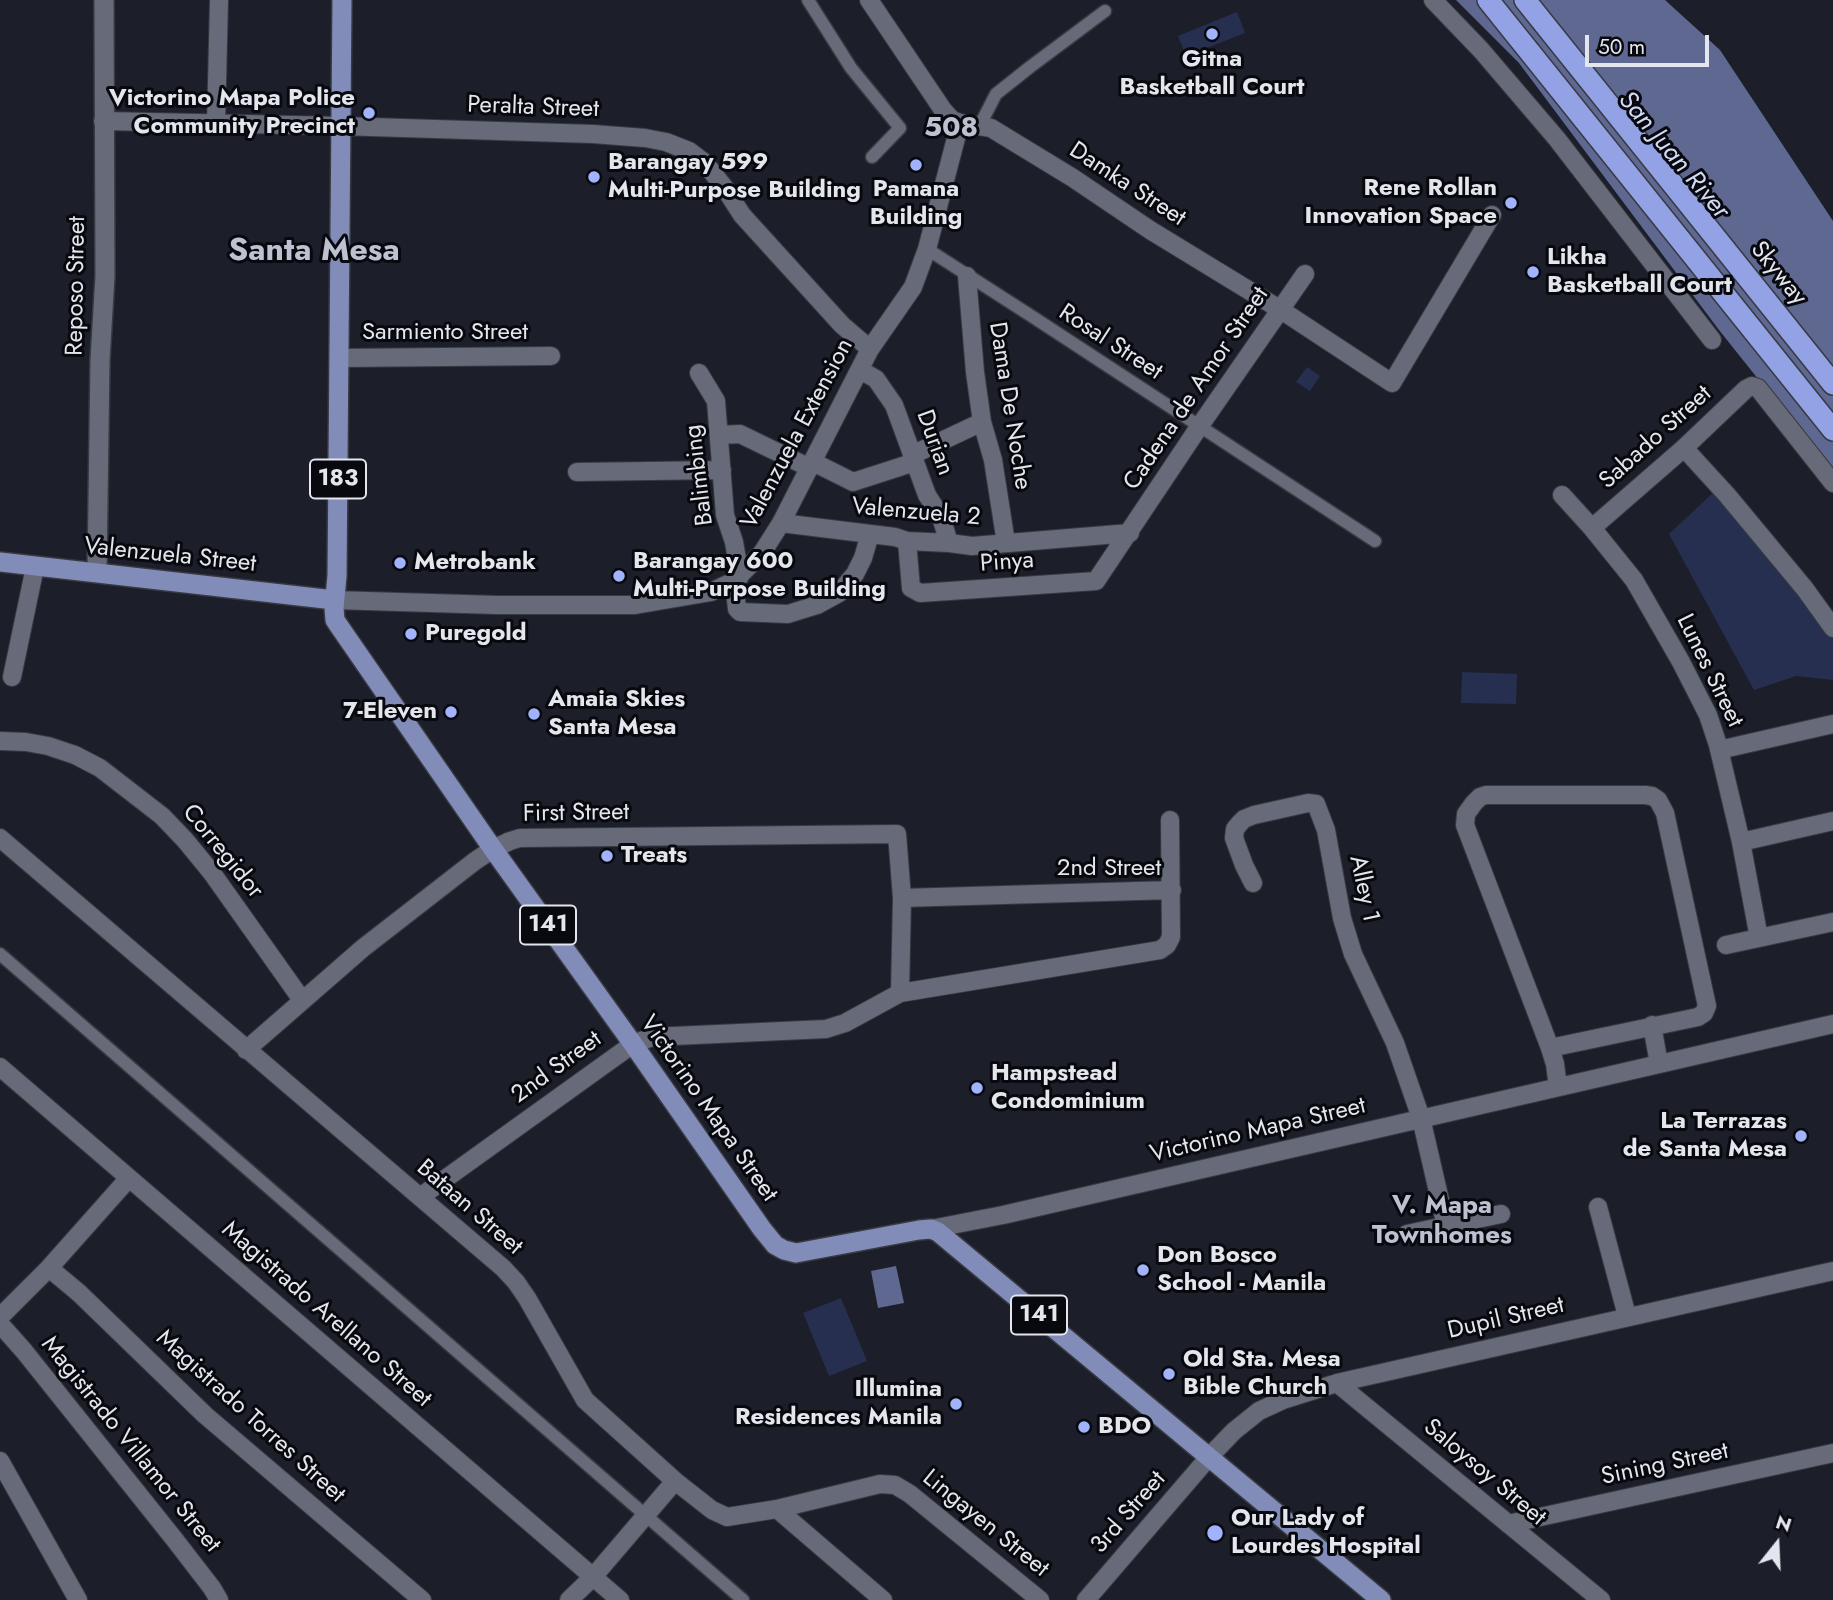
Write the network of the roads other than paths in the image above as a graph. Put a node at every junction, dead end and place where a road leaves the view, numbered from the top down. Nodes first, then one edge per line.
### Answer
1 (104, 0) edge
2 (219, 0) edge
3 (342, 0) edge
4 (808, 0) edge
5 (869, 0) edge
6 (1433, 0) edge
7 (1488, 0) edge
8 (1525, 0) edge
9 (1105, 11) dead end
10 (103, 121) junction
11 (960, 123) junction
12 (216, 124) junction
13 (980, 125) junction
14 (340, 126) junction
15 (872, 157) dead end
16 (1492, 215) dead end
17 (927, 249) junction
18 (1305, 274) dead end
19 (967, 276) junction
20 (1281, 310) junction
21 (1712, 340) dead end
22 (870, 349) junction
23 (551, 356) dead end
24 (339, 358) junction
25 (860, 370) junction
26 (699, 373) dead end
27 (1833, 384) edge
28 (982, 422) junction
29 (1199, 427) junction
30 (1833, 430) edge
31 (719, 435) junction
32 (1684, 448) junction
33 (914, 459) junction
34 (811, 465) junction
35 (722, 470) junction
36 (577, 472) dead end
37 (1833, 483) edge
38 (1563, 495) dead end
39 (781, 523) junction
40 (1592, 528) junction
41 (1130, 533) junction
42 (870, 534) junction
43 (907, 541) junction
44 (1375, 541) dead end
45 (1006, 542) junction
46 (949, 543) junction
47 (0, 562) edge
48 (35, 567) junction
49 (97, 572) junction
50 (737, 578) junction
51 (334, 600) junction
52 (1833, 628) edge
53 (12, 677) dead end
54 (1833, 724) edge
55 (0, 741) edge
56 (1719, 750) junction
57 (1170, 820) dead end
58 (1833, 821) edge
59 (0, 838) edge
60 (1741, 842) junction
61 (493, 849) junction
62 (1253, 883) dead end
63 (1172, 890) junction
64 (902, 898) junction
65 (1833, 922) edge
66 (1759, 938) junction
67 (1726, 945) dead end
68 (0, 954) edge
69 (900, 993) junction
70 (302, 1000) junction
71 (1833, 1024) edge
72 (1651, 1025) junction
73 (633, 1044) junction
74 (1550, 1048) junction
75 (246, 1050) junction
76 (1660, 1064) junction
77 (0, 1067) edge
78 (1558, 1087) junction
79 (1421, 1118) junction
80 (129, 1178) junction
81 (420, 1197) junction
82 (1598, 1207) dead end
83 (1501, 1214) dead end
84 (1446, 1226) junction
85 (931, 1229) junction
86 (1407, 1234) dead end
87 (49, 1268) junction
88 (1833, 1271) edge
89 (1626, 1316) junction
90 (0, 1317) edge
91 (0, 1324) edge
92 (1337, 1382) junction
93 (1833, 1453) edge
94 (1209, 1457) junction
95 (0, 1461) edge
96 (675, 1481) junction
97 (777, 1509) junction
98 (646, 1516) junction
99 (1508, 1524) junction
100 (593, 1577) junction
101 (78, 1600) edge
102 (219, 1600) edge
103 (422, 1600) edge
104 (569, 1600) edge
105 (620, 1600) edge
106 (743, 1600) edge
107 (883, 1600) edge
108 (1040, 1600) edge
109 (1086, 1600) edge
110 (1381, 1600) edge
111 (1601, 1600) edge

1 - 10 street, Reposo Street
2 - 12 street
3 - 14 main road, Victorino Mapa Street / 183
4 - 15 street
5 - 11 street
6 - 21 street
7 - 30 highway
8 - 27 highway, Skyway
9 - 13 street
10 - 12 street, Peralta Street
10 - 49 street, Reposo Street
11 - 13 street, Damka Street
11 - 17 street, Valenzuela Extension
12 - 14 street, Peralta Street
13 - 20 street, Damka Street
14 - 22 street, Peralta Street
14 - 24 main road, Victorino Mapa Street / 183
16 - 20 street, Damka Street
17 - 19 street, Rosal Street
17 - 22 street, Valenzuela Extension
18 - 20 street, Cadena de Amor Street
19 - 28 street, Dama De Noche
19 - 29 street, Rosal Street
20 - 29 street, Cadena de Amor Street
22 - 25 street, Valenzuela Extension
23 - 24 street, Sarmiento Street
24 - 51 main road, Victorino Mapa Street / 183
25 - 33 street, Durian
25 - 34 street, Valenzuela Extension
26 - 31 street, Balimbing
28 - 33 street
28 - 45 street, Dama De Noche
29 - 41 street, Cadena de Amor Street
29 - 44 street, Rosal Street
31 - 34 street
31 - 35 street, Balimbing
32 - 37 street, Sabado Street
32 - 40 street, Sabado Street
32 - 52 street
33 - 34 street
33 - 46 street, Durian
34 - 39 street, Valenzuela Extension
35 - 36 street
35 - 50 street, Balimbing
38 - 40 street, Lunes Street
39 - 42 street, Valenzuela 2
39 - 50 street, Valenzuela Extension
40 - 56 street, Lunes Street
41 - 43 street, Pinya
41 - 45 street, Valenzuela 2
42 - 43 street, Valenzuela 2
42 - 50 street, Balimbing
43 - 46 street, Valenzuela 2
45 - 46 street, Valenzuela 2
47 - 48 main road, Valenzuela Street
48 - 49 main road, Valenzuela Street
48 - 53 street
49 - 51 main road, Valenzuela Street
50 - 51 street, Valenzuela Extension
51 - 61 main road, Victorino Mapa Street / 141
54 - 56 street
55 - 70 street, Corregidor
56 - 60 street, Lunes Street
57 - 63 street
58 - 60 street
59 - 75 street, Bataan Street
60 - 66 street, Lunes Street
61 - 64 street, First Street
61 - 70 street, First Street
61 - 73 main road, Victorino Mapa Street / 141
62 - 79 street, Alley 1
63 - 64 street, 2nd Street
63 - 69 street, 2nd Street
64 - 69 street
65 - 66 street
66 - 67 street
68 - 98 street
69 - 73 street, 2nd Street
70 - 75 street, First Street
71 - 76 street, Victorino Mapa Street
72 - 74 street
72 - 74 street
72 - 76 street
73 - 81 street, 2nd Street
73 - 85 main road, Victorino Mapa Street / 141
74 - 78 street
75 - 81 street, Bataan Street
76 - 78 street, Victorino Mapa Street
77 - 80 street, Magistrado Arellano Street
78 - 79 street, Victorino Mapa Street
79 - 84 street
79 - 85 street, Victorino Mapa Street
80 - 87 street
80 - 100 street, Magistrado Arellano Street
81 - 96 street, Bataan Street
82 - 89 street
83 - 84 street
84 - 86 street
85 - 94 main road, 141
87 - 90 street
87 - 103 street, Magistrado Torres Street
88 - 89 street, Dupil Street
89 - 92 street, Dupil Street
91 - 102 street, Magistrado Villamor Street
92 - 94 street, Dupil Street
92 - 99 street, Saloysoy Street
93 - 99 street, Sining Street
94 - 109 street, 3rd Street
94 - 110 main road, 141
95 - 101 street
96 - 97 street, Bataan Street
96 - 98 street
97 - 107 street
97 - 108 street, Lingayen Street
98 - 100 street
98 - 106 street
99 - 111 street, Saloysoy Street
100 - 104 street
100 - 105 street, Magistrado Arellano Street

